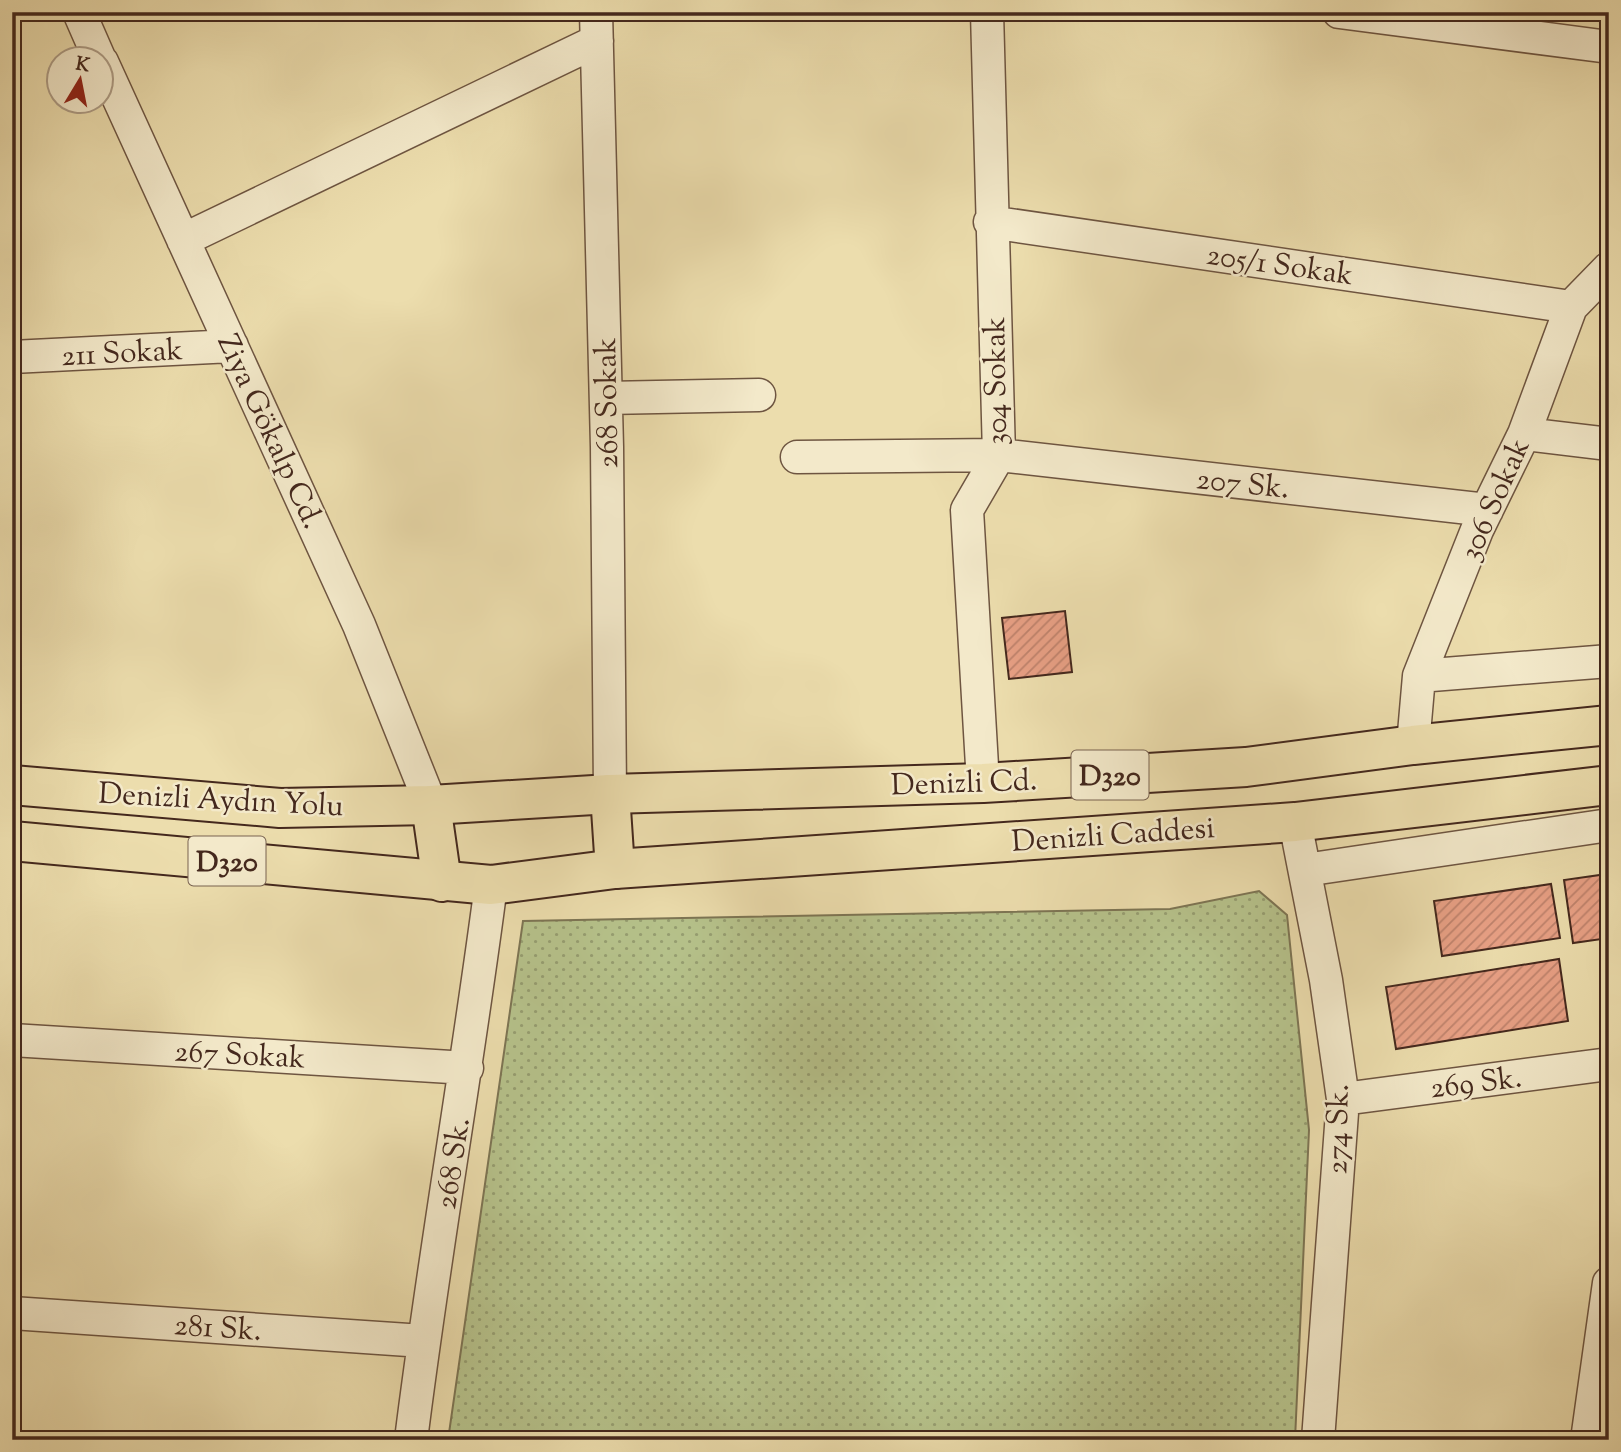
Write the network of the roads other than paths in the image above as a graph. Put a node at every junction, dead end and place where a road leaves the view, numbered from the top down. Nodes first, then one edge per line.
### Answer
1 (79, 12) edge
2 (986, 12) edge
3 (1357, 13) edge
4 (597, 27) edge
5 (94, 46) edge
6 (1609, 47) edge
7 (116, 94) edge
8 (990, 222) junction
9 (183, 240) junction
10 (1609, 268) edge
11 (1571, 307) junction
12 (232, 346) junction
13 (12, 357) edge
14 (759, 396) dead end
15 (606, 398) junction
16 (1524, 434) junction
17 (1609, 444) edge
18 (999, 456) junction
19 (797, 457) dead end
20 (1487, 510) junction
21 (1609, 661) edge
22 (1419, 676) junction
23 (1609, 725) edge
24 (1413, 745) junction
25 (983, 782) junction
26 (1609, 785) edge
27 (12, 786) edge
28 (610, 794) junction
29 (431, 805) junction
30 (1295, 821) junction
31 (1609, 825) edge
32 (12, 841) edge
33 (615, 869) junction
34 (1304, 870) junction
35 (442, 882) junction
36 (491, 886) junction
37 (12, 1040) edge
38 (1609, 1064) edge
39 (467, 1068) junction
40 (1343, 1099) junction
41 (1609, 1283) edge
42 (12, 1313) edge
43 (1606, 1317) edge
44 (423, 1341) junction
45 (411, 1440) edge
46 (1318, 1440) edge
47 (1587, 1440) edge

1 - 5 street, Ziya Gökalp Cd.
2 - 8 street, 304 Sokak
3 - 6 street
4 - 9 street
4 - 15 street, 268 Sokak
7 - 9 street, Ziya Gökalp Cd.
8 - 11 street, 205/1 Sokak
8 - 18 street, 304 Sokak
9 - 12 street, Ziya Gökalp Cd.
10 - 11 street, 306 Sokak
11 - 16 street, 306 Sokak
12 - 13 street, 211 Sokak
12 - 29 street, Ziya Gökalp Cd.
14 - 15 street
15 - 28 street, 268 Sokak
16 - 17 street
16 - 20 street, 306 Sokak
18 - 19 street, 207 Sk.
18 - 20 street, 207 Sk.
18 - 25 street, 304 Sokak
20 - 22 street, 306 Sokak
21 - 22 street
22 - 24 street, 306 Sokak
23 - 24 main road, Denizli Cd. / D320
24 - 25 main road, Denizli Cd. / D320
25 - 28 main road, Denizli Cd. / D320
26 - 30 main road, Denizli Caddesi / D320
27 - 29 main road, Denizli Aydın Yolu / D320
28 - 29 main road, Denizli Cd.
28 - 33 main road
29 - 35 main road
30 - 33 main road, Denizli Caddesi / D320
30 - 34 street, 274 Sk.
31 - 34 street
32 - 35 main road, Denizli Aydın Yolu / D320
33 - 36 main road, Denizli Caddesi
34 - 40 street, 274 Sk.
35 - 36 main road, Denizli Aydın Yolu
36 - 39 street, 268 Sk.
37 - 39 street, 267 Sokak
38 - 40 street, 269 Sk.
39 - 44 street, 268 Sk.
40 - 46 street, 274 Sk.
41 - 43 street
42 - 44 street, 281 Sk.
43 - 47 street
44 - 45 street, 268 Sk.

